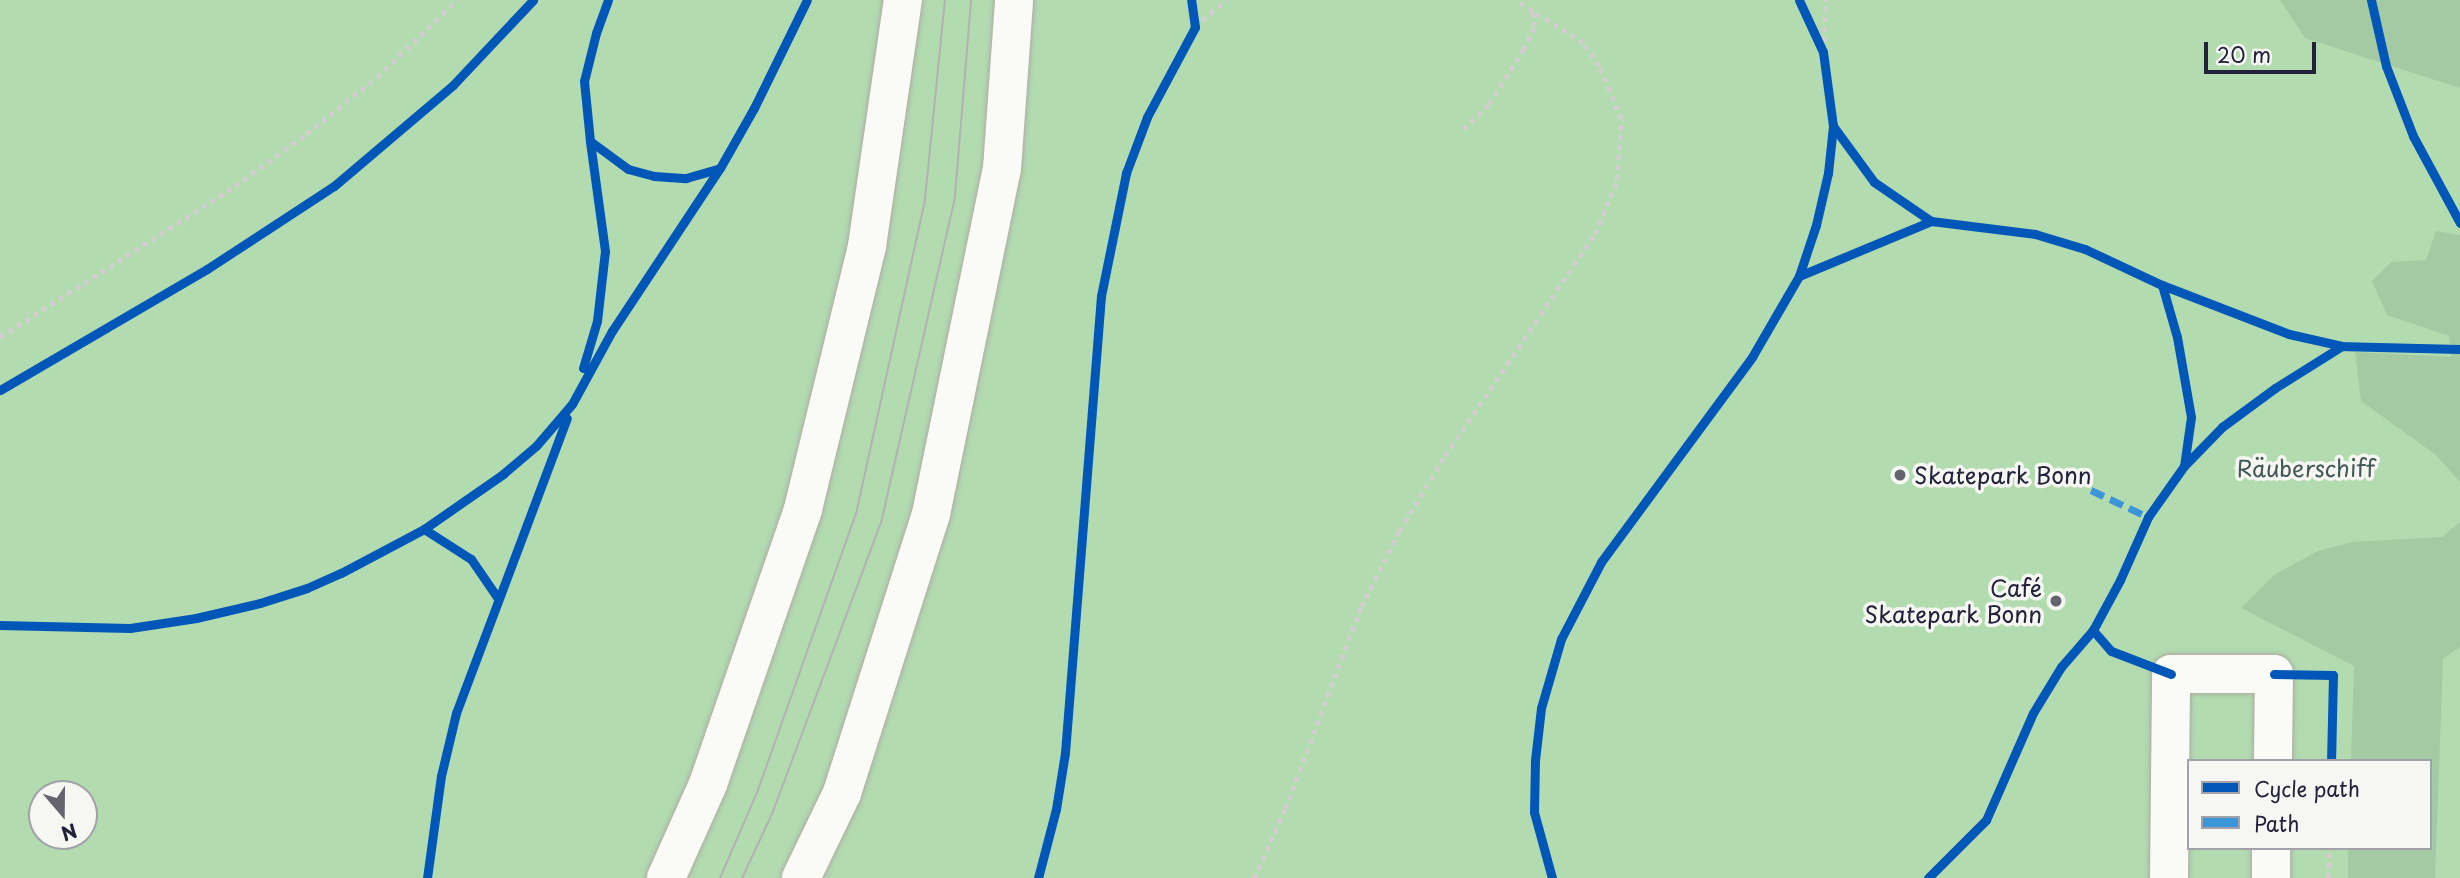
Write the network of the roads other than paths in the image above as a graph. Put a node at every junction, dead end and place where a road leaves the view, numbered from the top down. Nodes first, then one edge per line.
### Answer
1 (903, 0) edge
2 (1014, 0) edge
3 (2273, 759) edge
4 (2272, 850) edge
5 (666, 878) edge
6 (801, 878) edge
7 (2169, 878) edge
8 (2271, 878) edge

1 - 5 main road
2 - 6 main road
3 - 7 main road
4 - 8 main road

